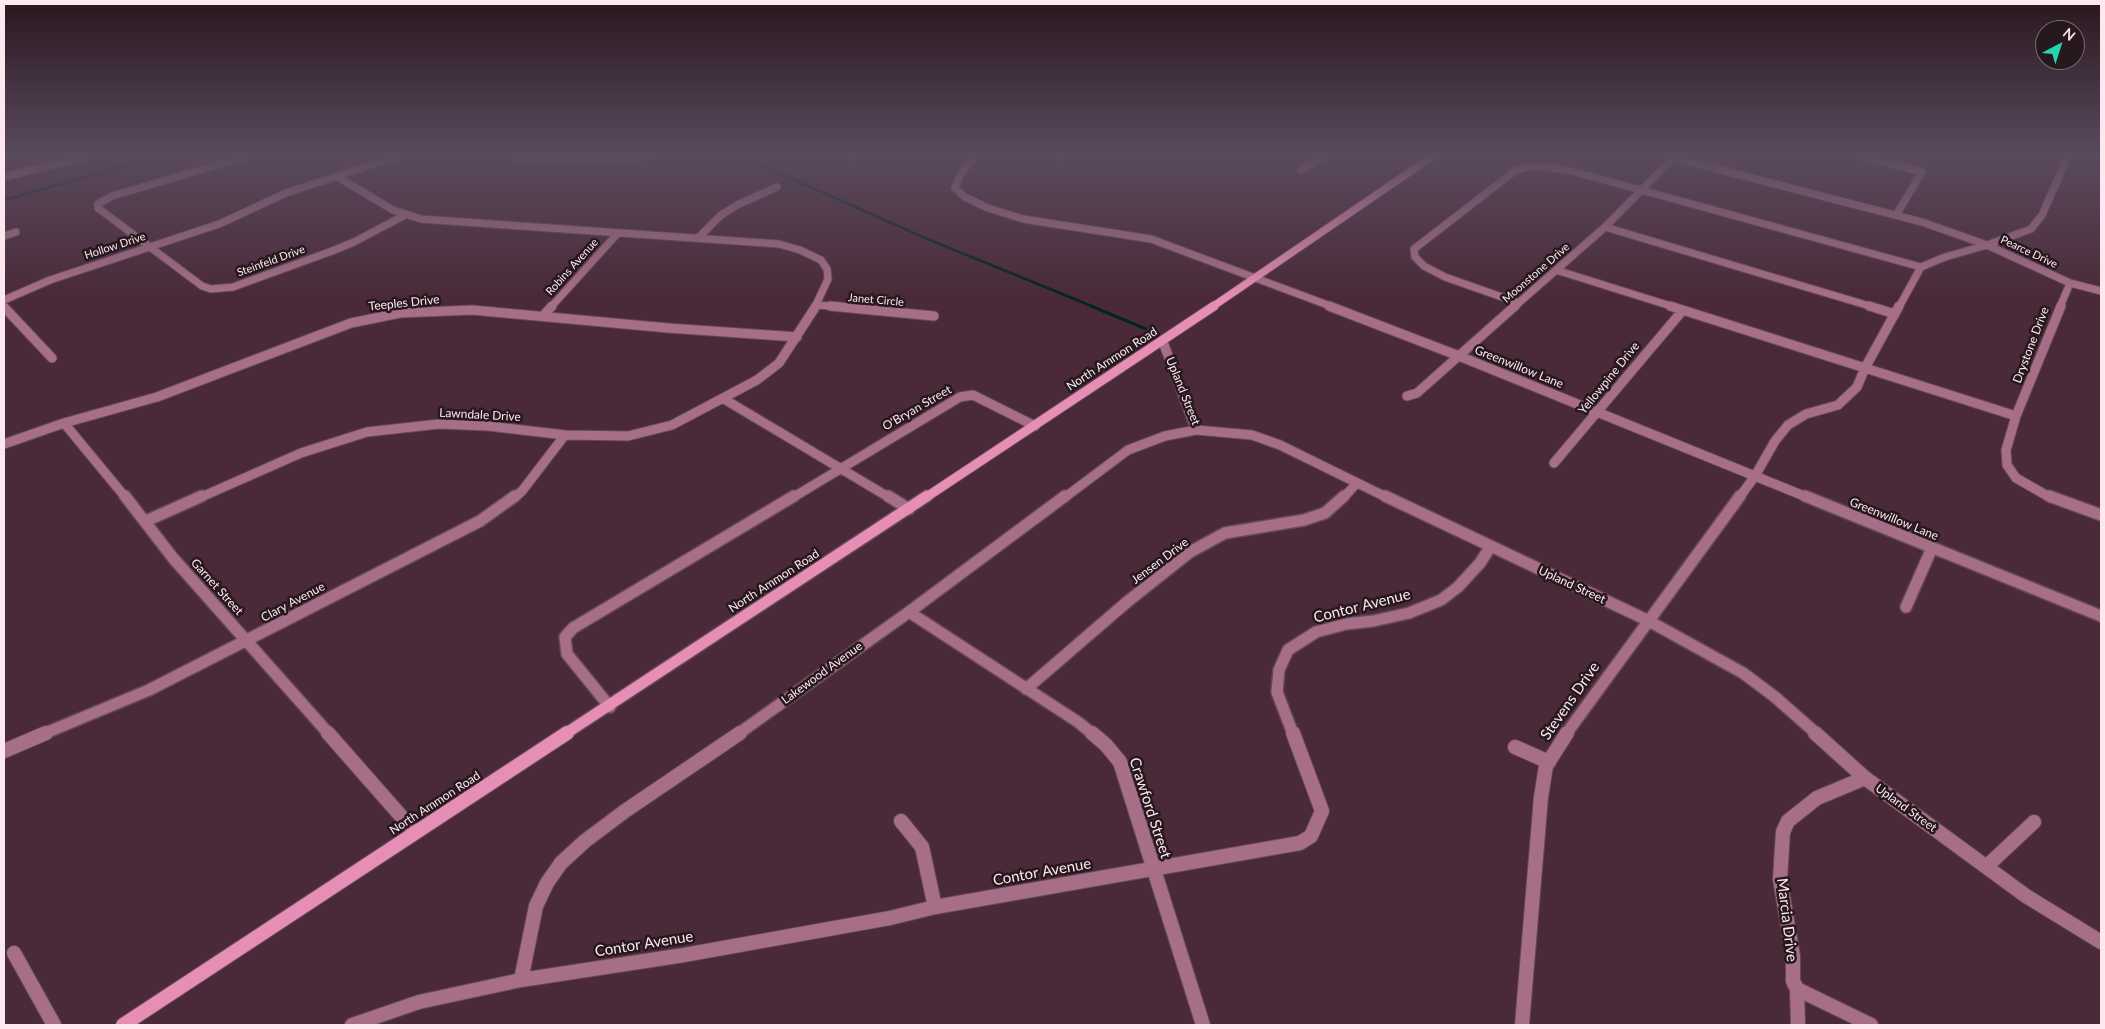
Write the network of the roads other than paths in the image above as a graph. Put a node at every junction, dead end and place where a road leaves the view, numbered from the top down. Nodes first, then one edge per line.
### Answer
1 (101, 202) edge
2 (267, 202) edge
3 (382, 202) edge
4 (743, 202) edge
5 (976, 202) edge
6 (1367, 202) edge
7 (1475, 202) edge
8 (1630, 202) edge
9 (1686, 202) edge
10 (1845, 202) edge
11 (1904, 202) edge
12 (2048, 202) edge
13 (405, 215) junction
14 (1896, 215) junction
15 (1605, 227) junction
16 (16, 232) dead end
17 (618, 233) junction
18 (4, 236) edge
19 (698, 238) junction
20 (1987, 245) junction
21 (151, 246) junction
22 (1921, 267) junction
23 (1556, 270) junction
24 (1258, 277) junction
25 (2070, 283) junction
26 (2101, 291) edge
27 (4, 300) edge
28 (1519, 303) junction
29 (817, 305) junction
30 (4, 307) edge
31 (1683, 310) junction
32 (1896, 314) junction
33 (543, 316) junction
34 (934, 316) dead end
35 (797, 337) junction
36 (1163, 342) junction
37 (1459, 356) junction
38 (52, 358) dead end
39 (1865, 368) junction
40 (1407, 396) dead end
41 (724, 399) junction
42 (1597, 412) junction
43 (2016, 416) junction
44 (64, 423) junction
45 (1035, 426) junction
46 (1196, 430) junction
47 (565, 435) junction
48 (4, 444) edge
49 (1554, 463) dead end
50 (841, 467) junction
51 (1756, 476) junction
52 (1357, 483) junction
53 (909, 509) junction
54 (2101, 515) edge
55 (146, 522) junction
56 (1491, 546) junction
57 (1932, 548) junction
58 (1906, 607) dead end
59 (909, 612) junction
60 (2101, 616) edge
61 (1647, 620) junction
62 (248, 641) junction
63 (1026, 688) junction
64 (610, 707) junction
65 (1515, 747) dead end
66 (4, 751) edge
67 (1549, 762) junction
68 (1865, 778) junction
69 (901, 821) dead end
70 (2034, 822) dead end
71 (415, 832) junction
72 (1986, 867) junction
73 (1153, 870) junction
74 (935, 907) junction
75 (2101, 942) edge
76 (14, 953) dead end
77 (521, 980) junction
78 (1796, 989) junction
79 (54, 1025) edge
80 (123, 1025) edge
81 (352, 1025) edge
82 (1203, 1025) edge
83 (1522, 1025) edge
84 (1798, 1025) edge
85 (1871, 1025) edge

1 - 21 street, Steinfeld Drive
2 - 21 street, Hollow Drive
3 - 13 street, Lawndale Drive
4 - 19 street
5 - 24 street, Greenwillow Lane
6 - 24 main road, North Ammon Road
7 - 28 street
8 - 15 street, Moonstone Drive
9 - 22 street
10 - 14 street, Pearce Drive
11 - 14 street
12 - 20 street
13 - 17 street, Lawndale Drive
13 - 21 street, Steinfeld Drive
14 - 20 street, Pearce Drive
15 - 23 street, Moonstone Drive
15 - 32 street
16 - 18 street
17 - 19 street, Lawndale Drive
17 - 33 street, Robins Avenue
19 - 29 street, Lawndale Drive
20 - 22 street
20 - 25 street, Pearce Drive
21 - 27 street, Hollow Drive
22 - 32 street, Stevens Drive
23 - 28 street, Moonstone Drive
23 - 31 street
24 - 36 main road, North Ammon Road
24 - 37 street, Greenwillow Lane
25 - 26 street, Pearce Drive
25 - 43 street, Drystone Drive
28 - 37 street, Moonstone Drive
29 - 34 street, Janet Circle
29 - 35 street, Lawndale Drive
30 - 38 street
31 - 39 street
31 - 42 street, Yellowpine Drive
32 - 39 street, Stevens Drive
33 - 35 street, Teeples Drive
33 - 44 street, Teeples Drive
35 - 41 street, Lawndale Drive
36 - 45 main road, North Ammon Road
36 - 46 street, Upland Street
37 - 40 street, Moonstone Drive
37 - 42 street, Greenwillow Lane
39 - 43 street
39 - 51 street, Stevens Drive
41 - 47 street, Lawndale Drive
41 - 50 street
42 - 49 street, Yellowpine Drive
42 - 51 street, Greenwillow Lane
43 - 54 street, Drystone Drive
44 - 48 street, Teeples Drive
44 - 55 street, Garnet Street
45 - 50 street, O'Bryan Street
45 - 53 main road, North Ammon Road
46 - 52 street, Upland Street
46 - 59 street, Lakewood Avenue
47 - 55 street, Lawndale Drive
47 - 62 street, Clary Avenue
50 - 53 street
50 - 64 street, O'Bryan Street
51 - 57 street, Greenwillow Lane
51 - 61 street, Stevens Drive
52 - 56 street, Upland Street
52 - 63 street, Jensen Drive
53 - 64 main road, North Ammon Road
55 - 62 street, Garnet Street
56 - 61 street, Upland Street
56 - 73 street, Contor Avenue
57 - 58 street
57 - 60 street, Greenwillow Lane
59 - 63 street, Crawford Street
59 - 77 street, Lakewood Avenue
61 - 67 street, Stevens Drive
61 - 68 street, Upland Street
62 - 66 street, Clary Avenue
62 - 71 street, Garnet Street
63 - 73 street, Crawford Street
64 - 71 main road, North Ammon Road
65 - 67 street
67 - 83 street, Stevens Drive
68 - 72 street, Upland Street
68 - 78 street, Marcia Drive
69 - 74 street
70 - 72 street
71 - 80 main road, North Ammon Road
72 - 75 street, Upland Street
73 - 74 street, Contor Avenue
73 - 82 street, Crawford Street
74 - 77 street, Contor Avenue
76 - 79 street
77 - 81 street, Contor Avenue
78 - 84 street, Marcia Drive
78 - 85 street

